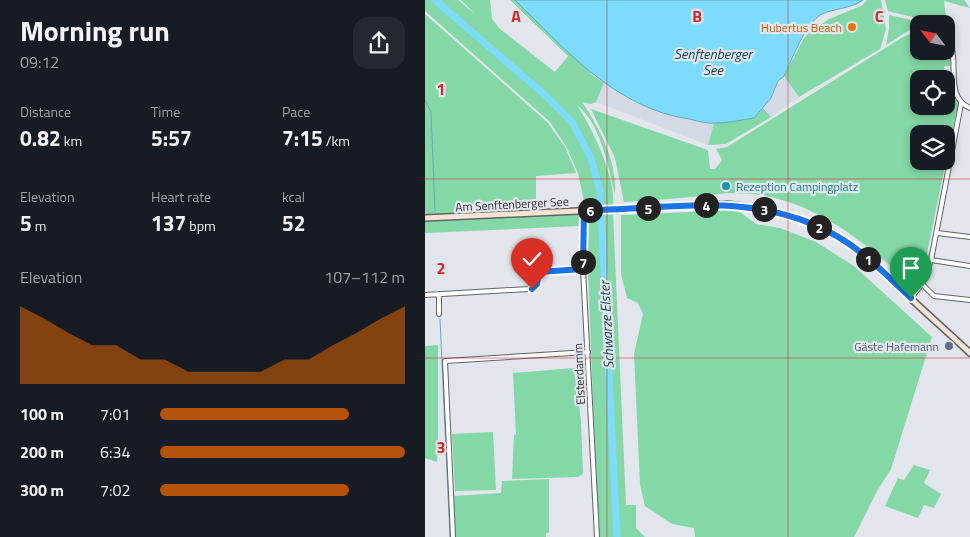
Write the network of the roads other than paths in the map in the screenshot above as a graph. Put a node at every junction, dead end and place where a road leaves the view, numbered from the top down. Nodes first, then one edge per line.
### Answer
1 (953, 60) edge
2 (961, 104) junction
3 (970, 108) edge
4 (587, 210) junction
5 (425, 218) edge
6 (937, 234) junction
7 (970, 237) edge
8 (931, 260) junction
9 (970, 266) edge
10 (583, 269) junction
11 (922, 284) junction
12 (439, 294) junction
13 (425, 295) edge
14 (911, 298) junction
15 (970, 300) edge
16 (439, 314) dead end
17 (588, 352) junction
18 (970, 353) edge
19 (453, 537) edge
20 (597, 537) edge

1 - 2 street
2 - 3 street
2 - 6 street
4 - 5 street, Am Senftenberger See
4 - 10 street, Elsterdamm
4 - 14 street, Am Senftenberger See
6 - 7 street
6 - 8 street
8 - 9 street
8 - 11 street
10 - 12 street
10 - 17 street, Elsterdamm
11 - 14 street
11 - 15 street
12 - 13 street
12 - 16 street
14 - 18 street, Am Senftenberger See
17 - 19 street
17 - 20 street, Elsterdamm

